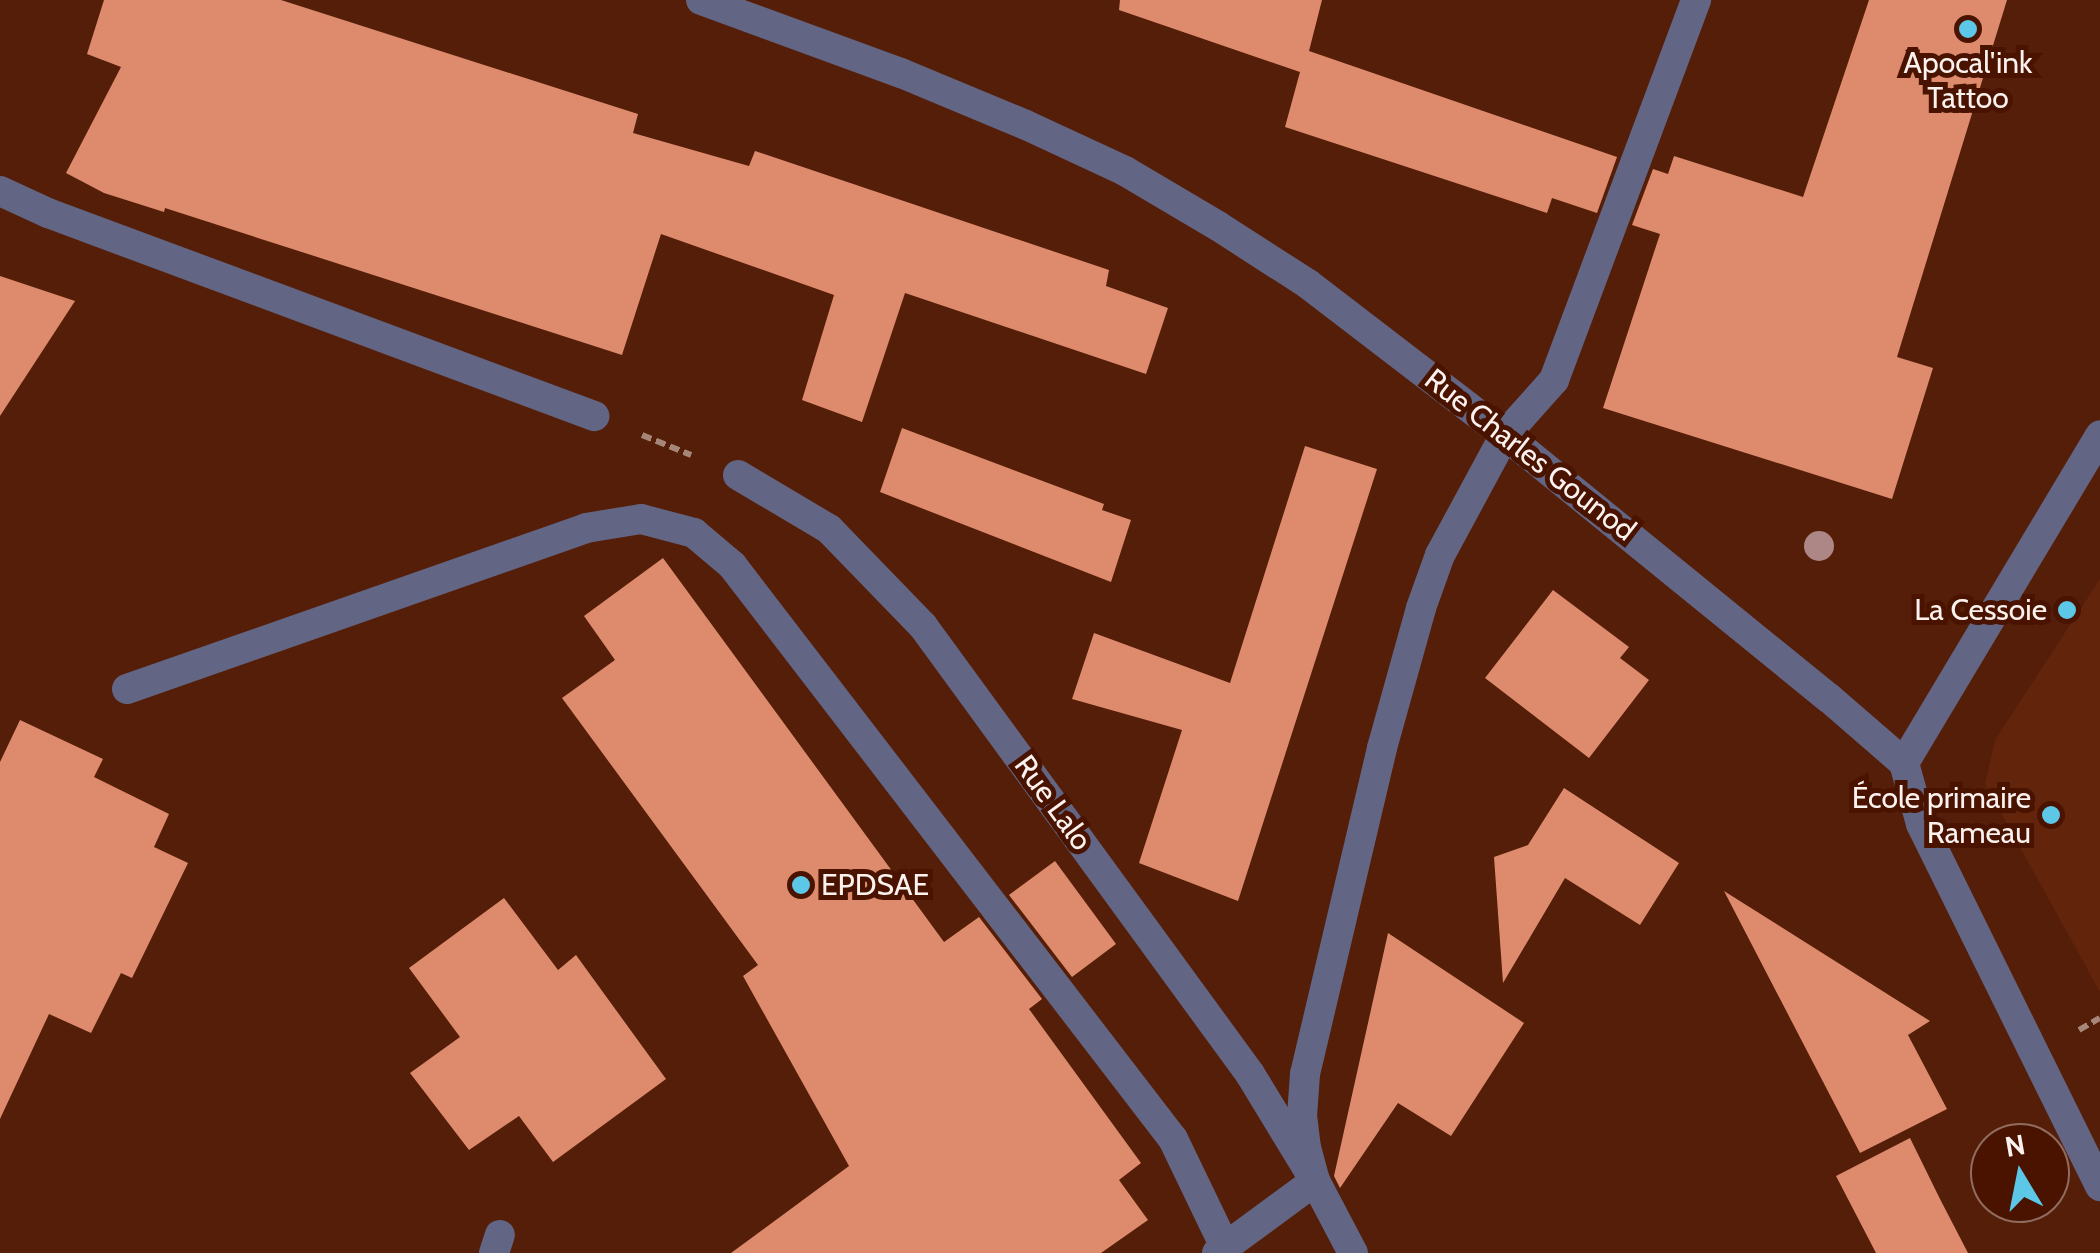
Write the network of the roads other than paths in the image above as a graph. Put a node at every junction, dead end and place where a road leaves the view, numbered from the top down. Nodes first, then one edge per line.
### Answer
1 (701, 0) edge
2 (1696, 0) edge
3 (0, 191) edge
4 (594, 416) road end
5 (1505, 434) junction
6 (2100, 435) edge
7 (738, 475) road end
8 (127, 689) dead end
9 (1904, 764) junction
10 (1315, 1182) junction
11 (2100, 1186) edge
12 (1221, 1250) edge
13 (1353, 1253) edge

1 - 5 street, Rue Charles Gounod
2 - 5 street, Rue Lalo
3 - 4 street
5 - 9 street, Rue Charles Gounod
5 - 10 street, Rue Lalo
6 - 9 street
7 - 10 street, Rue Lalo
8 - 12 street
9 - 11 street
10 - 12 street
10 - 13 street, Rue Lalo

